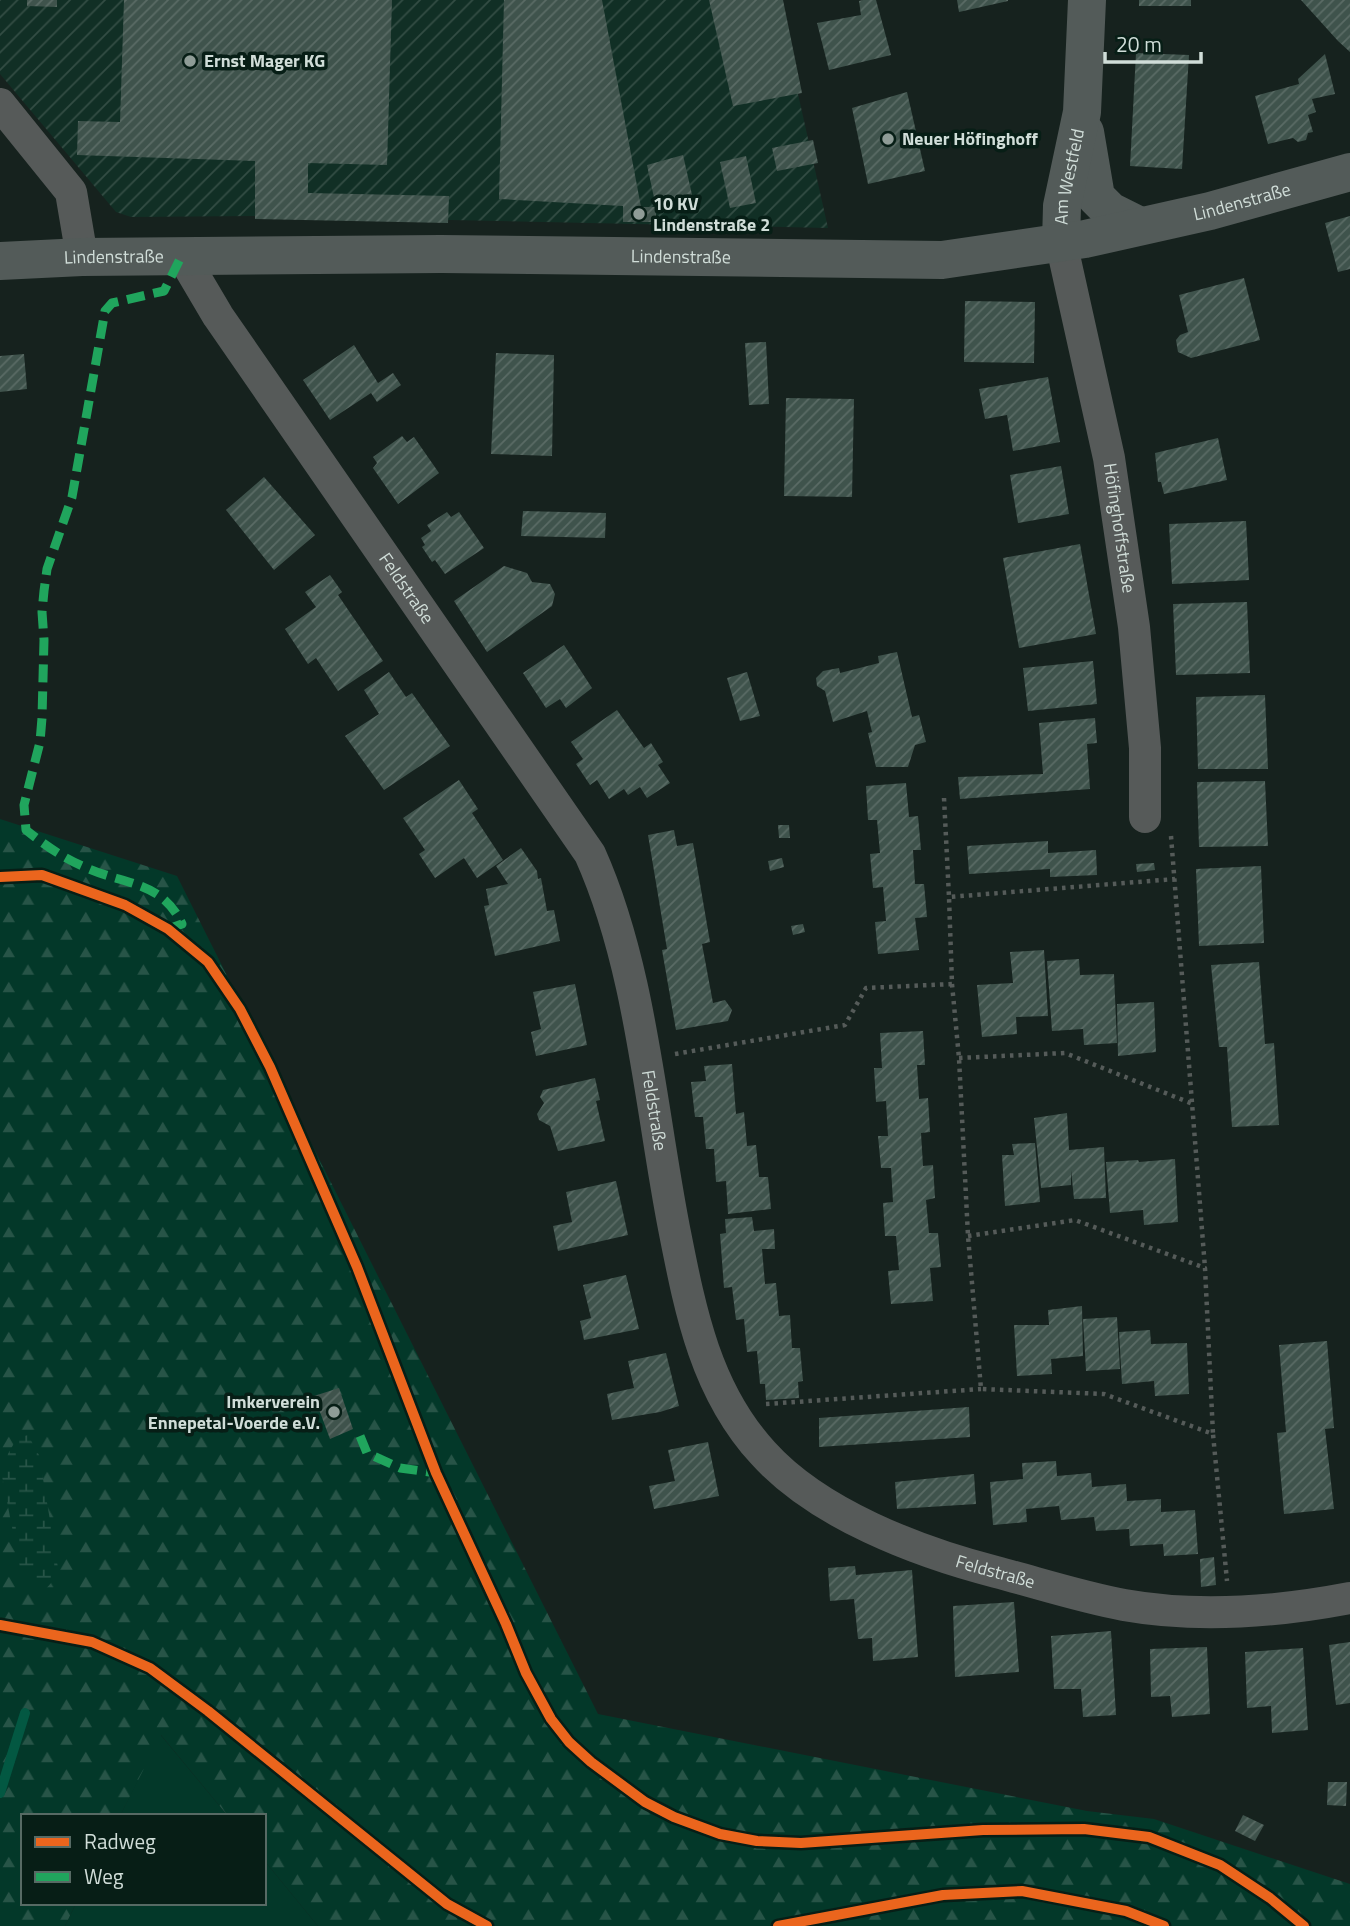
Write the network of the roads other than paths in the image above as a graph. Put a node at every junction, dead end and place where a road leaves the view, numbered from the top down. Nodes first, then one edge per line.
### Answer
1 (1087, 0) edge
2 (0, 104) edge
3 (1082, 112) junction
4 (1350, 172) edge
5 (1138, 225) junction
6 (1061, 242) junction
7 (182, 255) junction
8 (82, 257) junction
9 (0, 261) edge
10 (1145, 817) road end
11 (1350, 1598) edge

1 - 3 main road, Am Westfeld
2 - 8 street
3 - 5 main road, Am Westfeld
3 - 6 main road, Am Westfeld
4 - 5 main road, Lindenstraße
5 - 6 main road, Lindenstraße
6 - 7 main road, Lindenstraße
6 - 10 street, Höfinghoffstraße
7 - 8 main road, Lindenstraße
7 - 11 street, Feldstraße
8 - 9 main road, Lindenstraße

